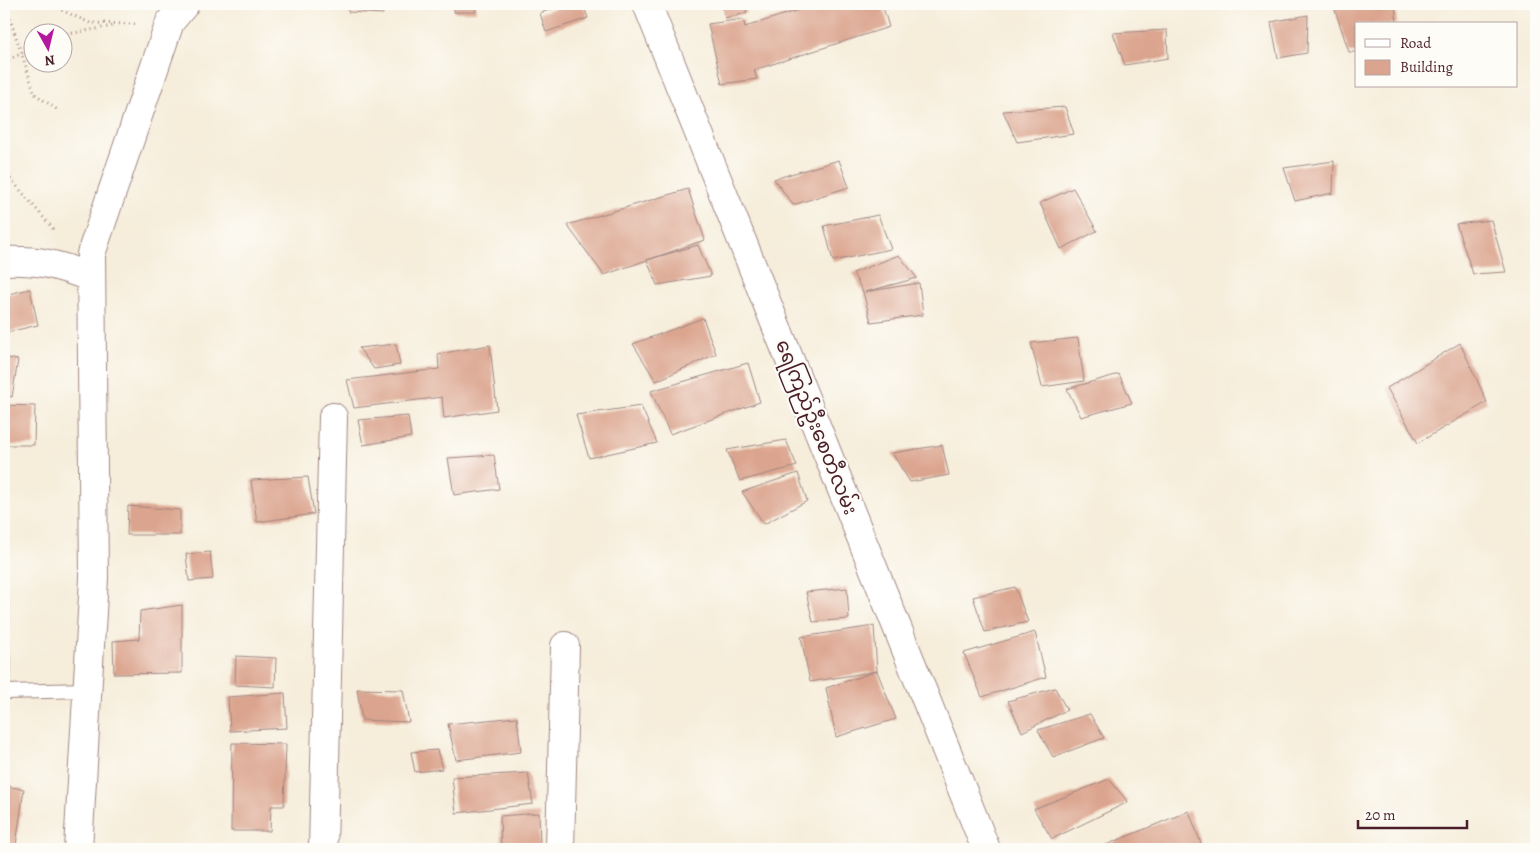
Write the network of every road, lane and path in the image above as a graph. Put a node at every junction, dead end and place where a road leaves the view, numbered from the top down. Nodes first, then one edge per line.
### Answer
1 (5, 4) edge
2 (49, 4) edge
3 (647, 4) edge
4 (178, 13) edge
5 (120, 24) junction
6 (72, 33) edge
7 (20, 54) junction
8 (4, 62) edge
9 (59, 111) dead end
10 (4, 171) edge
11 (4, 261) edge
12 (61, 266) junction
13 (89, 277) junction
14 (333, 417) dead end
15 (565, 646) dead end
16 (88, 690) junction
17 (4, 692) edge
18 (78, 849) edge
19 (323, 849) edge
20 (560, 849) edge
21 (986, 849) edge

1 - 7 path
2 - 5 path
3 - 21 street, ရေကြည်ဦးစေတီလမ်း
4 - 5 path
4 - 13 street
5 - 6 path
7 - 8 path
7 - 9 path
10 - 12 path
11 - 12 street
12 - 13 street
13 - 16 street
14 - 19 street
15 - 20 street
16 - 17 lane
16 - 18 street

